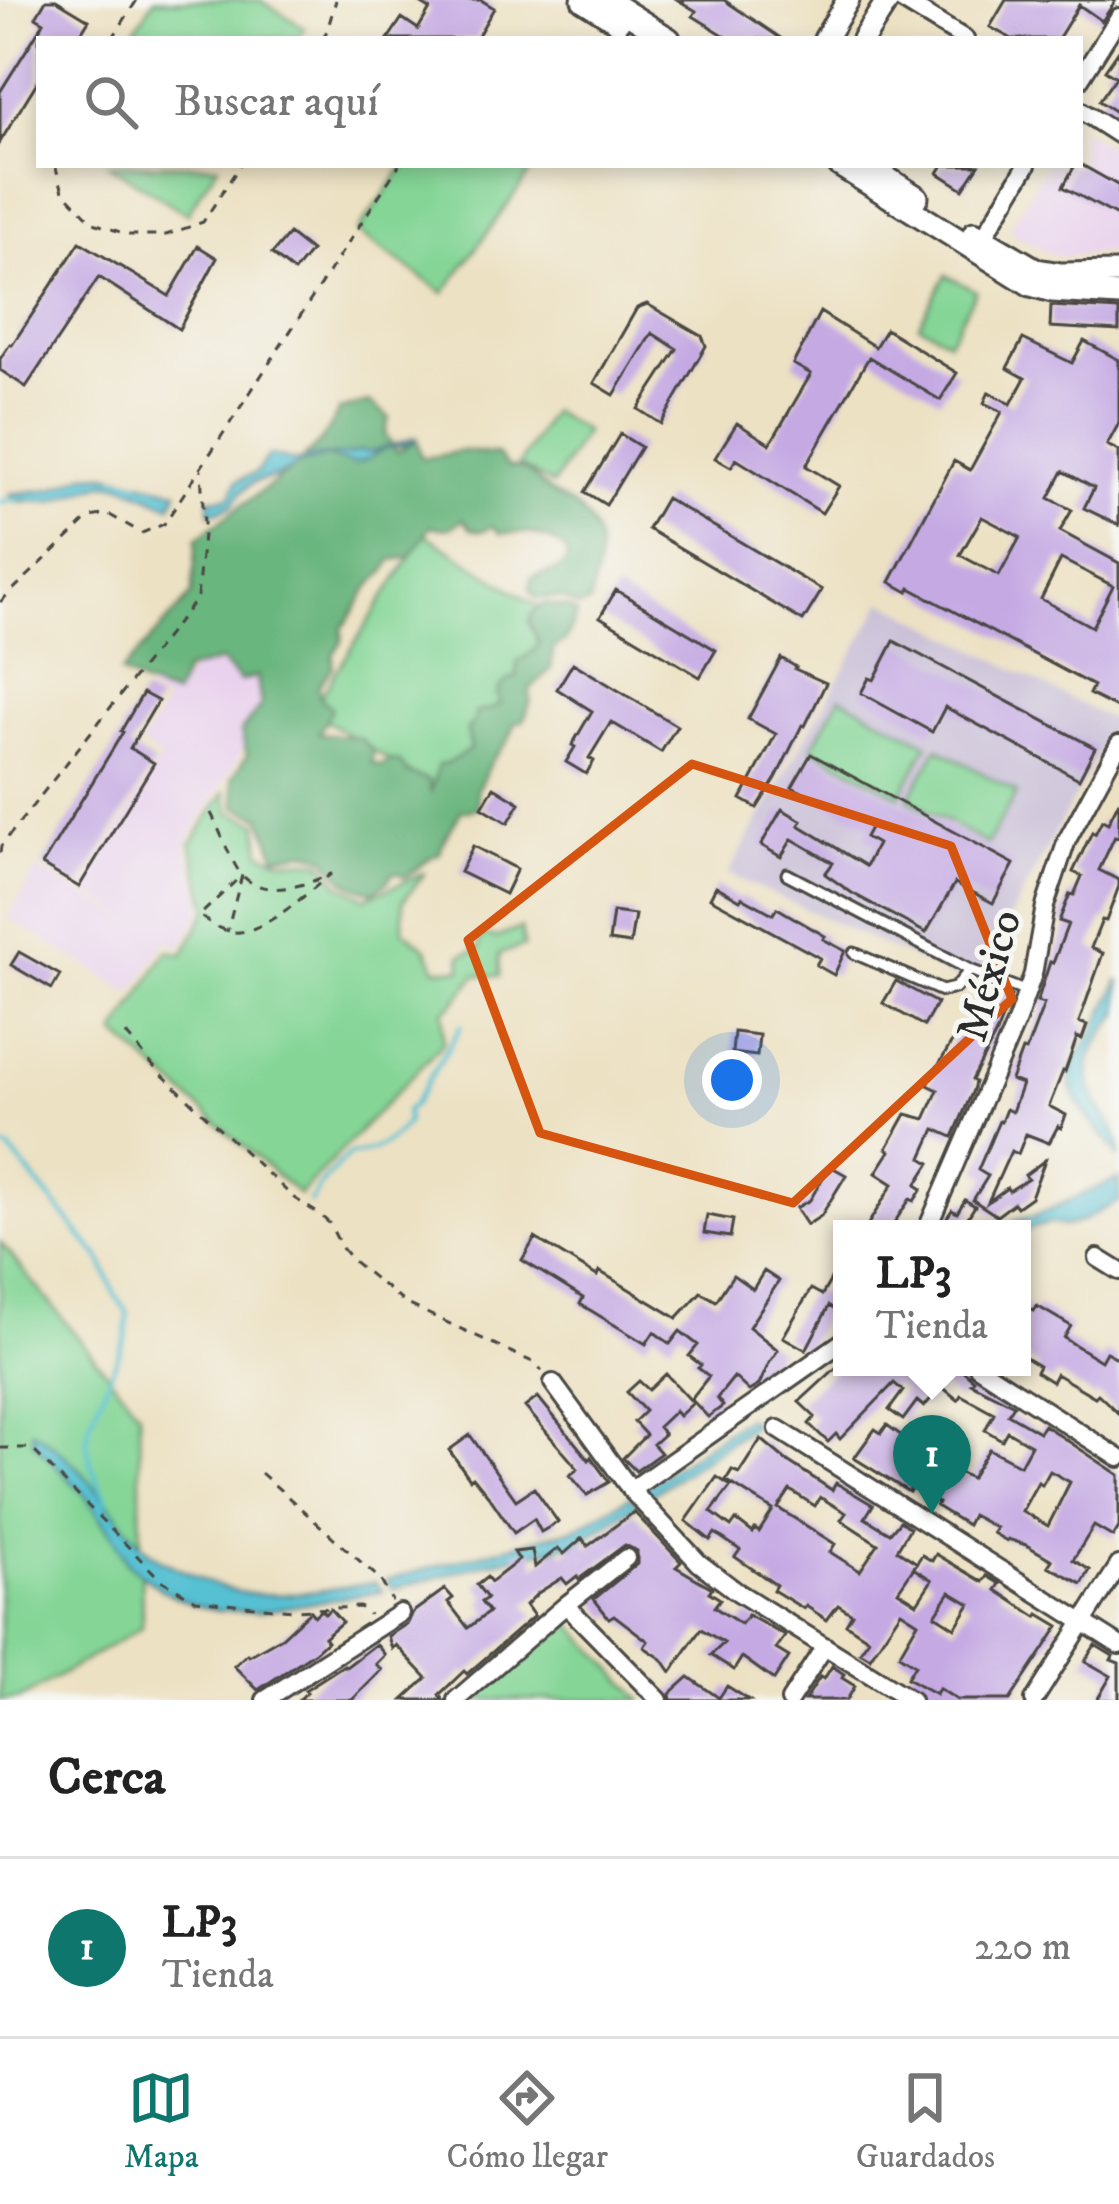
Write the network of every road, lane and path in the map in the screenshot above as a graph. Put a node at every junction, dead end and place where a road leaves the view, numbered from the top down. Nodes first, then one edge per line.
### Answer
1 (137, 0) edge
2 (335, 0) edge
3 (848, 0) edge
4 (888, 0) edge
5 (902, 0) edge
6 (597, 2) edge
7 (1119, 17) edge
8 (114, 36) edge
9 (324, 36) edge
10 (640, 36) edge
11 (663, 36) edge
12 (827, 36) edge
13 (865, 36) edge
14 (960, 36) edge
15 (1083, 74) edge
16 (1083, 112) edge
17 (1119, 135) edge
18 (56, 168) edge
19 (238, 168) edge
20 (397, 168) edge
21 (844, 168) edge
22 (871, 168) edge
23 (1025, 168) edge
24 (979, 245) junction
25 (1119, 273) edge
26 (1119, 295) edge
27 (201, 468) junction
28 (0, 602) edge
29 (1119, 744) edge
30 (211, 813) dead end
31 (0, 853) edge
32 (787, 874) dead end
33 (242, 875) junction
34 (227, 932) junction
35 (854, 953) dead end
36 (970, 970) junction
37 (1027, 992) junction
38 (126, 1034) dead end
39 (931, 1220) edge
40 (1098, 1258) dead end
41 (1119, 1271) edge
42 (833, 1348) edge
43 (992, 1376) edge
44 (554, 1383) joint
45 (778, 1429) dead end
46 (0, 1448) edge
47 (1119, 1458) edge
48 (261, 1473) dead end
49 (631, 1490) junction
50 (626, 1558) dead end
51 (1119, 1565) edge
52 (566, 1605) junction
53 (400, 1613) joint
54 (1083, 1622) junction
55 (374, 1628) junction
56 (825, 1646) junction
57 (1119, 1646) edge
58 (265, 1700) edge
59 (456, 1700) edge
60 (658, 1700) edge
61 (790, 1700) edge
62 (911, 1700) edge
63 (1034, 1700) edge

1 - 8 path
2 - 9 path
3 - 12 street
4 - 13 street
5 - 14 street
6 - 10 street
6 - 11 street
7 - 15 street
16 - 17 street
18 - 19 path
20 - 27 path
21 - 24 street
22 - 24 street
23 - 24 street
24 - 25 street
24 - 26 street
27 - 28 path
27 - 31 path
29 - 37 street, México
30 - 33 path
32 - 36 lane
33 - 34 path
33 - 34 path
33 - 34 path
35 - 36 lane
36 - 37 lane
37 - 39 street, México
38 - 44 path
40 - 41 street
42 - 49 street
43 - 47 street
44 - 49 street
45 - 54 street
46 - 55 path
48 - 53 path
49 - 56 street
50 - 52 street
51 - 54 street
52 - 59 street
52 - 60 street
53 - 55 street
54 - 57 street
54 - 63 street
55 - 58 street
56 - 61 street
56 - 62 street

